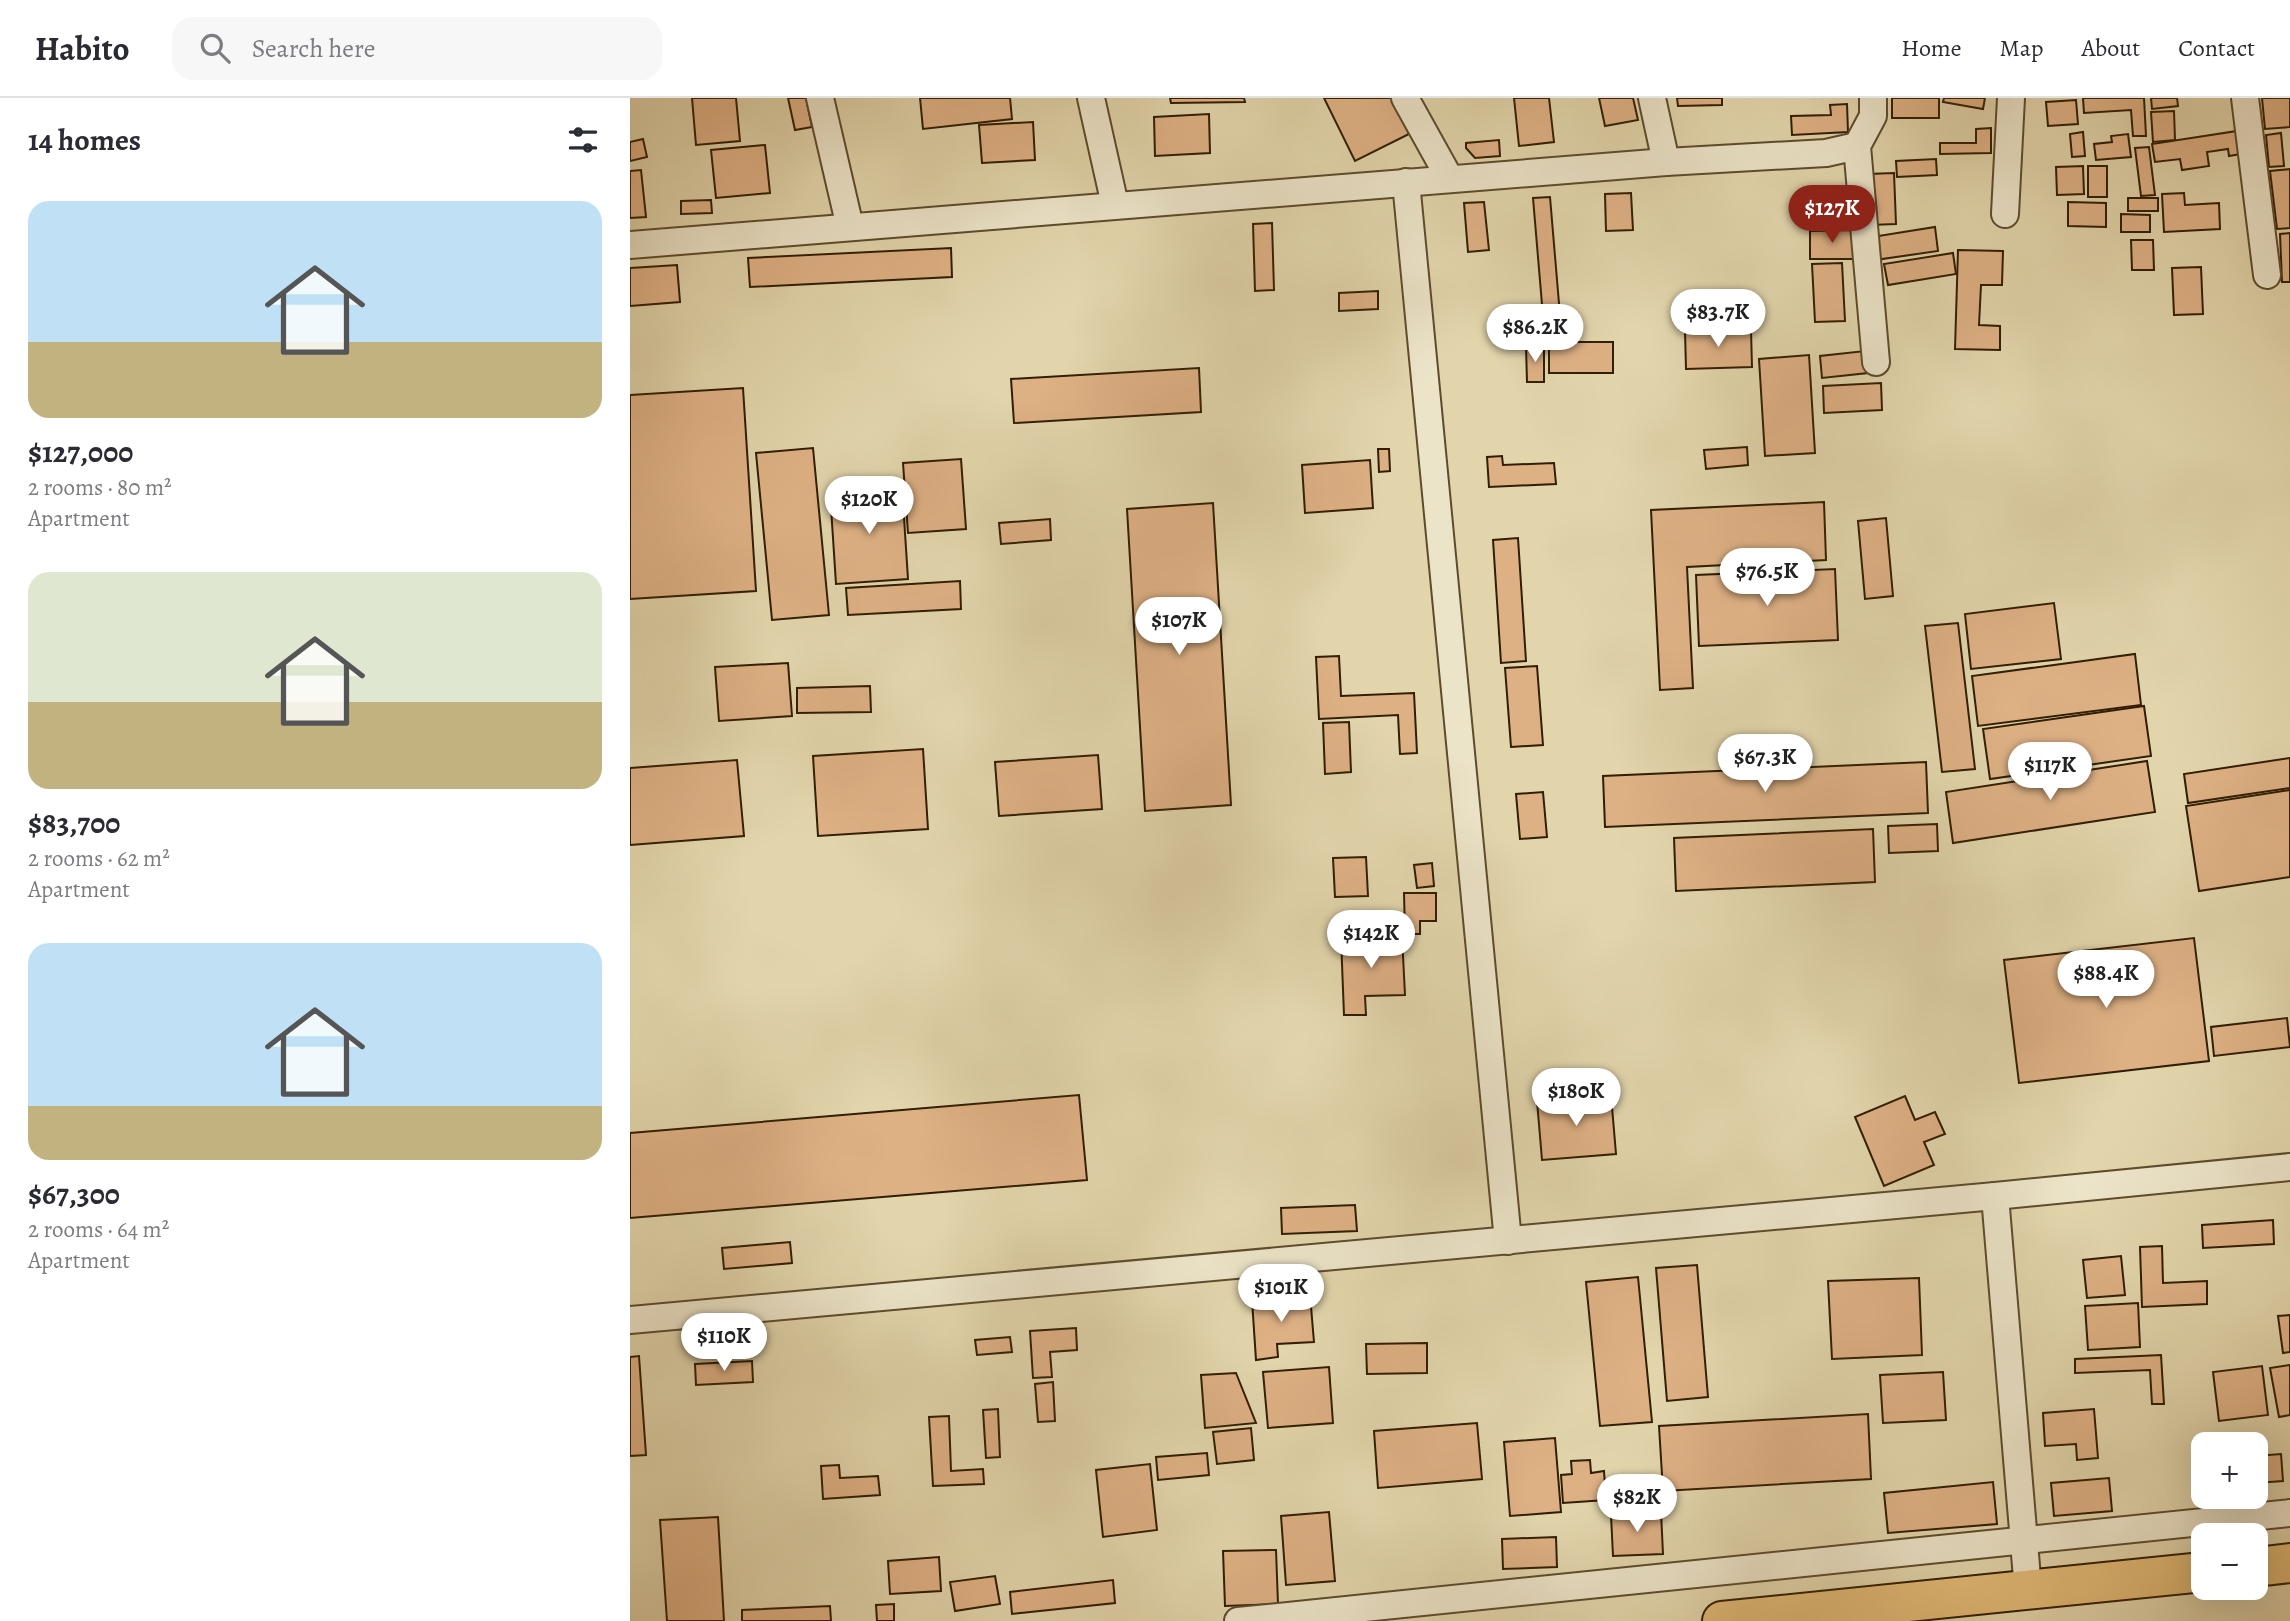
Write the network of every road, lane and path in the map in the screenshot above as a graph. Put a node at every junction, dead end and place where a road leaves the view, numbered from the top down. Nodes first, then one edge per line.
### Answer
1 (820, 98) edge
2 (1091, 98) edge
3 (1405, 98) edge
4 (1652, 98) edge
5 (1873, 98) edge
6 (2011, 98) edge
7 (2245, 98) edge
8 (1857, 146) junction
9 (1666, 162) junction
10 (1450, 179) junction
11 (1406, 183) junction
12 (1115, 205) junction
13 (2005, 214) dead end
14 (850, 227) junction
15 (630, 244) edge
16 (2267, 275) dead end
17 (1876, 362) dead end
18 (2290, 1167) edge
19 (1995, 1196) junction
20 (1507, 1241) junction
21 (630, 1320) edge
22 (2290, 1513) edge
23 (2024, 1541) junction
24 (2290, 1563) edge
25 (2268, 1566) edge
26 (2191, 1573) edge
27 (2028, 1590) junction
28 (1238, 1621) edge
29 (1722, 1621) edge

1 - 14 street
2 - 12 street
3 - 10 street
4 - 9 street
5 - 8 street
6 - 13 street
7 - 16 street
8 - 9 street
8 - 17 street
9 - 10 street
10 - 11 street
11 - 12 street
11 - 20 street
12 - 14 street
14 - 15 street
18 - 19 street
19 - 20 street
19 - 23 street
20 - 21 street
22 - 23 street
23 - 27 street
23 - 28 street
24 - 25 main road
26 - 27 main road
27 - 29 main road

